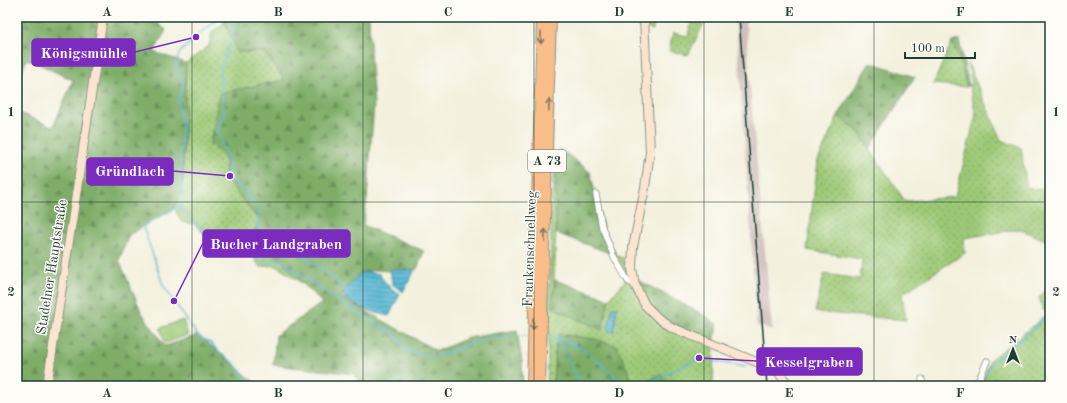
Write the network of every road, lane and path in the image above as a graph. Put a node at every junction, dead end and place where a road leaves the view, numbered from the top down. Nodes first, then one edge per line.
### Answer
1 (102, 17) edge
2 (542, 17) edge
3 (551, 17) edge
4 (644, 17) edge
5 (596, 194) dead end
6 (635, 285) junction
7 (987, 361) dead end
8 (922, 379) dead end
9 (47, 386) edge
10 (532, 386) edge
11 (540, 386) edge
12 (790, 386) edge
13 (923, 386) edge
14 (976, 386) edge

1 - 9 street, Stadelner Hauptstraße
2 -> 10 highway, Frankenschnellweg / A 73
11 -> 3 highway, Frankenschnellweg / A 73
4 - 6 street
5 - 6 street
6 - 12 street
7 - 14 street
8 - 13 street

